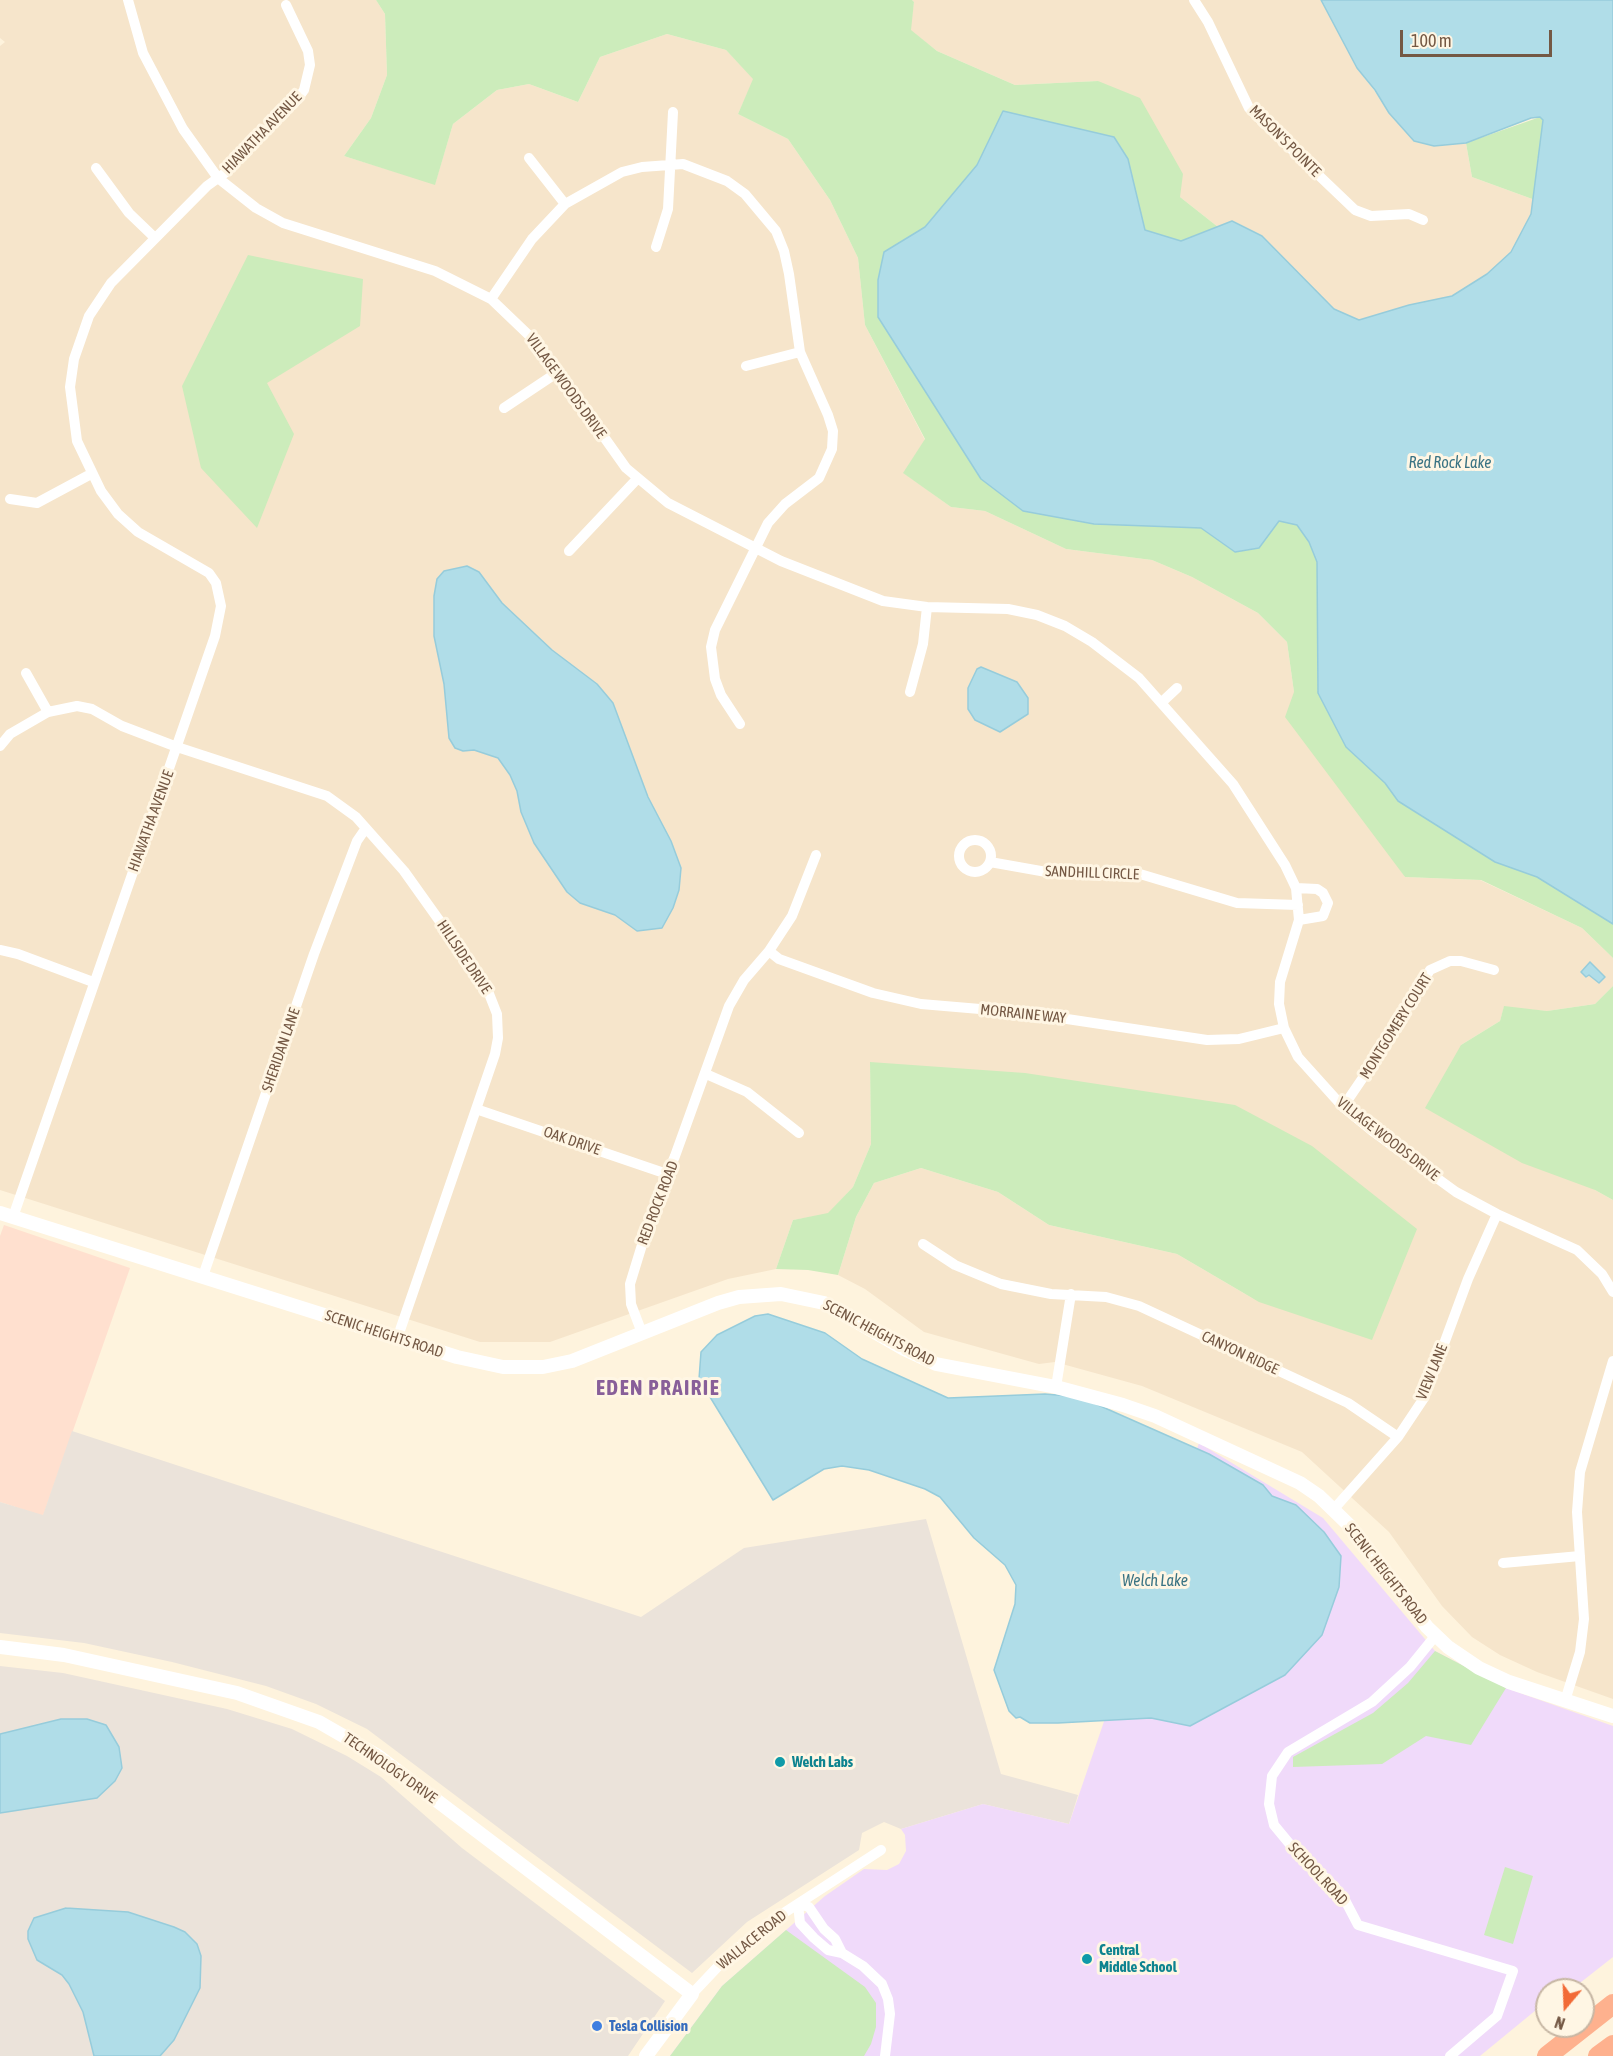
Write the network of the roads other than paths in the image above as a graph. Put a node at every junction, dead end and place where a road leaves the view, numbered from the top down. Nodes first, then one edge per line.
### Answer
1 (128, 0) edge
2 (1194, 0) edge
3 (286, 5) dead end
4 (673, 112) dead end
5 (529, 158) dead end
6 (671, 164) junction
7 (96, 168) dead end
8 (218, 178) junction
9 (565, 204) junction
10 (1423, 220) dead end
11 (155, 238) junction
12 (656, 247) dead end
13 (491, 299) junction
14 (800, 352) junction
15 (746, 366) dead end
16 (558, 372) junction
17 (504, 408) dead end
18 (91, 474) junction
19 (637, 479) junction
20 (10, 499) dead end
21 (756, 549) junction
22 (569, 551) dead end
23 (927, 607) junction
24 (26, 673) dead end
25 (1177, 688) dead end
26 (910, 692) dead end
27 (1162, 702) junction
28 (48, 712) junction
29 (740, 724) dead end
30 (0, 746) edge
31 (177, 747) junction
32 (366, 828) junction
33 (816, 855) dead end
34 (990, 862) dead end
35 (1296, 888) junction
36 (1298, 905) junction
37 (1299, 920) junction
38 (0, 950) edge
39 (769, 951) junction
40 (1494, 970) dead end
41 (93, 982) junction
42 (1284, 1028) junction
43 (706, 1074) junction
44 (1343, 1107) junction
45 (476, 1109) junction
46 (799, 1133) dead end
47 (667, 1174) junction
48 (1497, 1214) junction
49 (6, 1215) edge
50 (923, 1244) dead end
51 (203, 1276) junction
52 (1613, 1292) edge
53 (1071, 1294) junction
54 (642, 1333) junction
55 (397, 1339) junction
56 (1613, 1361) edge
57 (1056, 1387) junction
58 (1398, 1437) junction
59 (1333, 1510) junction
60 (1580, 1556) junction
61 (1503, 1563) dead end
62 (1436, 1635) junction
63 (0, 1647) edge
64 (1565, 1701) junction
65 (1613, 1716) edge
66 (881, 1850) dead end
67 (798, 1904) junction
68 (842, 1953) junction
69 (692, 1995) junction
70 (1613, 2004) edge
71 (1613, 2044) edge
72 (646, 2056) edge
73 (885, 2056) edge
74 (1450, 2056) edge
75 (1547, 2056) edge
76 (1598, 2056) edge

1 - 8 street, VILLAGE WOODS DRIVE
2 - 10 street, MASON'S POINTE
3 - 8 street, HIAWATHA AVENUE
4 - 6 street
5 - 9 street
6 - 9 street
6 - 12 street
6 - 14 street
7 - 11 street
8 - 11 street, HIAWATHA AVENUE
8 - 13 street, VILLAGE WOODS DRIVE
9 - 13 street
11 - 18 street, HIAWATHA AVENUE
13 - 16 street, VILLAGE WOODS DRIVE
14 - 15 street
14 - 21 street
16 - 17 street
16 - 19 street, VILLAGE WOODS DRIVE
18 - 20 street
18 - 31 street, HIAWATHA AVENUE
19 - 21 street, VILLAGE WOODS DRIVE
19 - 22 street
21 - 23 street, VILLAGE WOODS DRIVE
21 - 29 street
23 - 26 street
23 - 27 street, VILLAGE WOODS DRIVE
24 - 28 street
25 - 27 street
27 - 35 street, VILLAGE WOODS DRIVE
28 - 30 street, HILLSIDE DRIVE
28 - 31 street, HILLSIDE DRIVE
31 - 32 street, HILLSIDE DRIVE
31 - 41 street, HIAWATHA AVENUE
32 - 45 street, HILLSIDE DRIVE
32 - 51 street, SHERIDAN LANE
33 - 39 street, RED ROCK ROAD
34 - 36 street, SANDHILL CIRCLE
35 - 36 street, VILLAGE WOODS DRIVE
35 - 37 street
36 - 37 street, VILLAGE WOODS DRIVE
37 - 42 street, VILLAGE WOODS DRIVE
38 - 41 street
39 - 42 street, MORRAINE WAY
39 - 43 street, RED ROCK ROAD
40 - 44 street, MONTGOMERY COURT
41 - 49 street, HIAWATHA AVENUE
42 - 44 street, VILLAGE WOODS DRIVE
43 - 46 street
43 - 47 street, RED ROCK ROAD
44 - 48 street, VILLAGE WOODS DRIVE
45 - 47 street, OAK DRIVE
45 - 55 street, HILLSIDE DRIVE
47 - 54 street, RED ROCK ROAD
48 - 52 street, VILLAGE WOODS DRIVE
48 - 58 street, VIEW LANE
49 - 51 street, SCENIC HEIGHTS ROAD
50 - 53 street, CANYON RIDGE
51 - 55 street, SCENIC HEIGHTS ROAD
53 - 57 street
53 - 58 street, CANYON RIDGE
54 - 55 street, SCENIC HEIGHTS ROAD
54 - 57 street, SCENIC HEIGHTS ROAD
56 - 60 street
57 - 59 street, SCENIC HEIGHTS ROAD
58 - 59 street, VIEW LANE
59 - 62 street, SCENIC HEIGHTS ROAD
60 - 61 street
60 - 64 street
62 - 64 street, SCENIC HEIGHTS ROAD
62 - 74 street, SCHOOL ROAD
63 - 69 street, TECHNOLOGY DRIVE
64 - 65 street, SCENIC HEIGHTS ROAD
66 - 67 street, WALLACE ROAD
67 - 68 street
67 - 68 street
67 - 69 street, WALLACE ROAD
68 - 73 street
69 - 72 street, WALLACE ROAD
70 - 75 highway
71 - 76 highway

